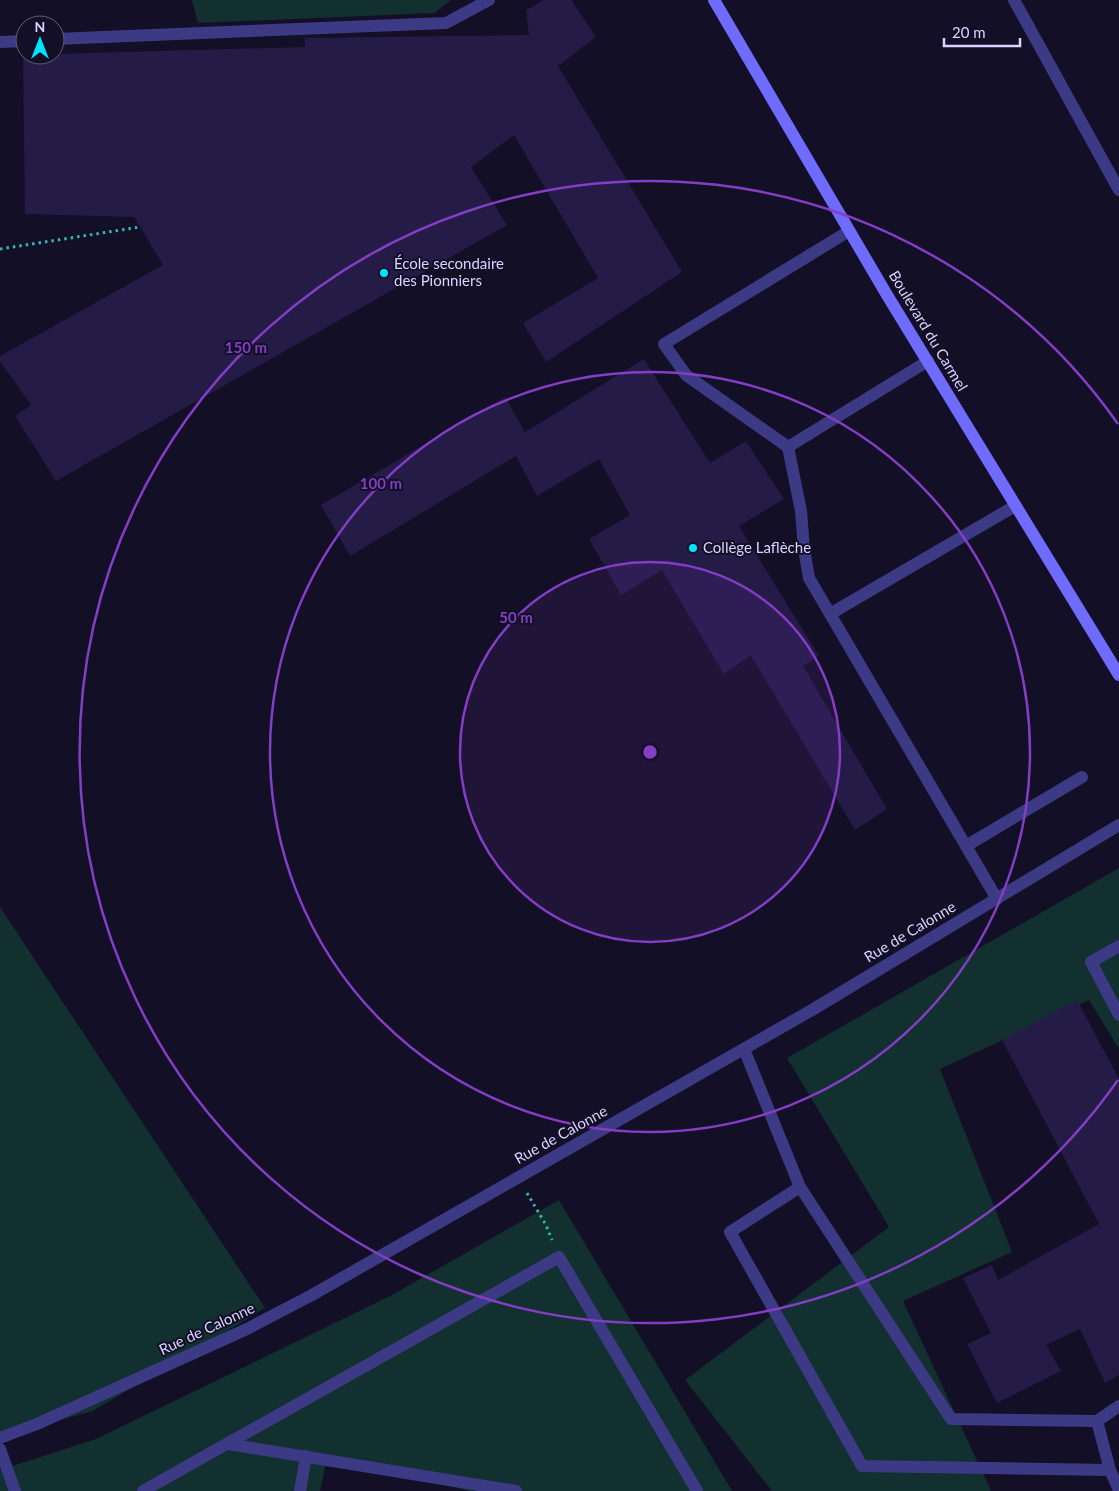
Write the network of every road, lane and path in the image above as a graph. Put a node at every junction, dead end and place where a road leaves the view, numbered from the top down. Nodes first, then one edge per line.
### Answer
1 (489, 0) edge
2 (714, 0) edge
3 (1014, 0) edge
4 (65, 40) edge
5 (15, 41) edge
6 (0, 42) edge
7 (1119, 190) edge
8 (140, 227) dead end
9 (849, 231) junction
10 (0, 249) edge
11 (928, 361) junction
12 (788, 447) junction
13 (1015, 506) junction
14 (830, 614) junction
15 (1119, 675) edge
16 (1082, 777) dead end
17 (1119, 826) edge
18 (966, 846) junction
19 (997, 899) junction
20 (1119, 946) edge
21 (1119, 1015) edge
22 (744, 1049) junction
23 (518, 1178) junction
24 (800, 1186) junction
25 (559, 1257) junction
26 (1119, 1406) edge
27 (1097, 1421) junction
28 (0, 1438) edge
29 (228, 1444) junction
30 (0, 1449) edge
31 (306, 1456) junction
32 (1110, 1470) junction
33 (1119, 1490) edge
34 (15, 1491) edge
35 (143, 1491) edge
36 (300, 1491) edge
37 (516, 1491) edge
38 (697, 1491) edge

1 - 4 street
2 - 9 street, Boulevard du Carmel
3 - 7 street
5 - 6 street
8 - 10 path
9 - 11 street, Boulevard du Carmel
9 - 12 street
11 - 12 street
11 - 13 street, Boulevard du Carmel
12 - 14 street
13 - 14 street
13 - 15 street, Boulevard du Carmel
14 - 18 street
16 - 18 street
17 - 19 street, Rue de Calonne
18 - 19 street
19 - 22 street, Rue de Calonne
20 - 21 street
22 - 23 street, Rue de Calonne
22 - 24 street
23 - 25 path
23 - 28 street, Rue de Calonne
24 - 27 street
24 - 32 street
25 - 29 street
25 - 38 street
26 - 27 street
27 - 32 street
29 - 31 street
29 - 35 street
30 - 34 street
31 - 36 street
31 - 37 street
32 - 33 street

